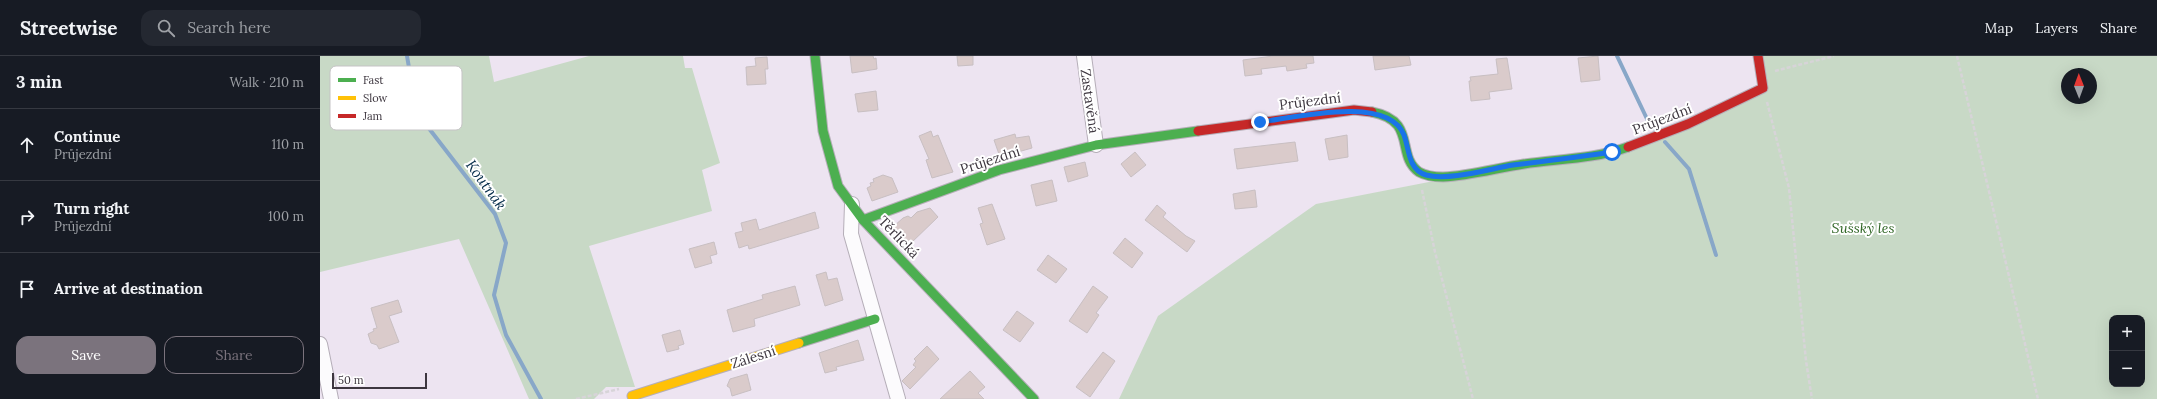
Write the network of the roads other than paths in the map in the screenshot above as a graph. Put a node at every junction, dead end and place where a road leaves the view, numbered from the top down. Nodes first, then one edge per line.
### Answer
1 (815, 56) edge
2 (1084, 56) edge
3 (1758, 56) edge
4 (1096, 145) junction
5 (852, 204) junction
6 (863, 220) junction
7 (875, 319) junction
8 (320, 344) edge
9 (632, 396) road end
10 (331, 399) edge
11 (898, 399) edge
12 (1034, 399) edge

1 - 5 street, Těrlická
2 - 4 street, Zastavěná
3 - 4 street, Průjezdní
4 - 6 street, Průjezdní
5 - 6 street, Těrlická
5 - 7 street
6 - 12 street, Těrlická
7 - 9 street, Zálesní
7 - 11 street
8 - 10 street

